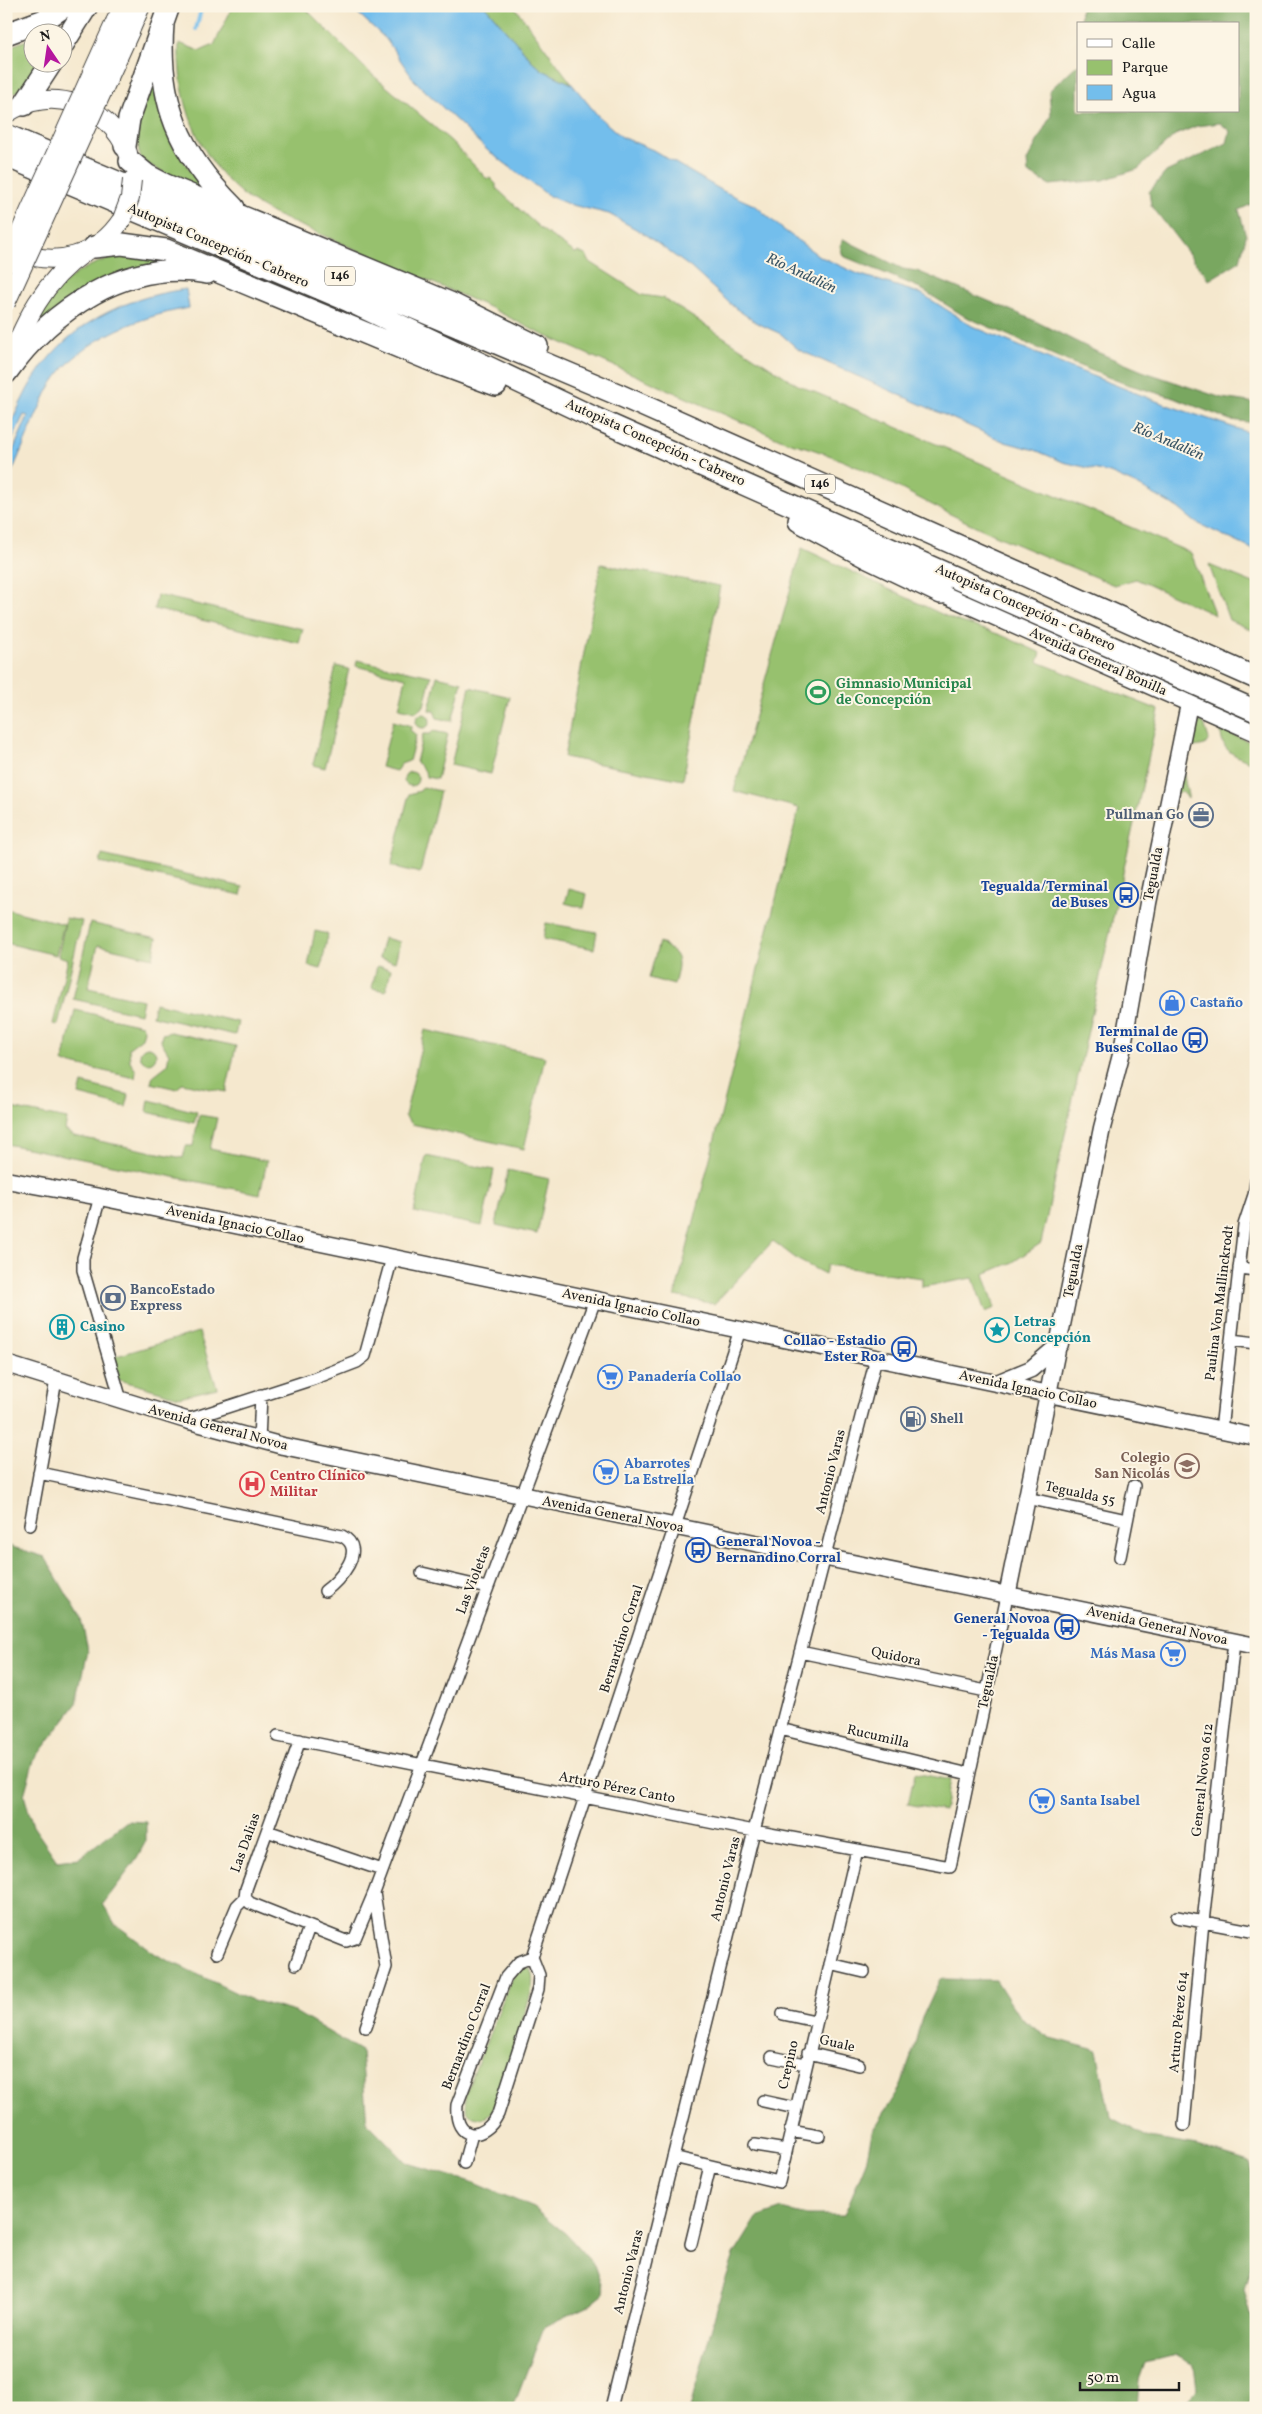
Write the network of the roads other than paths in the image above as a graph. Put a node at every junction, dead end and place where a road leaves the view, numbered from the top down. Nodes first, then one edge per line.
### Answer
1 (65, 6) edge
2 (87, 6) edge
3 (142, 6) edge
4 (166, 15) edge
5 (123, 19) edge
6 (72, 30) edge
7 (6, 34) edge
8 (44, 72) edge
9 (13, 108) edge
10 (6, 135) edge
11 (6, 156) edge
12 (129, 163) junction
13 (58, 168) junction
14 (241, 215) junction
15 (6, 245) edge
16 (89, 250) junction
17 (6, 263) edge
18 (241, 281) junction
19 (6, 303) edge
20 (6, 367) edge
21 (6, 373) edge
22 (617, 394) junction
23 (597, 419) junction
24 (756, 487) junction
25 (940, 592) joint
26 (1256, 678) edge
27 (1189, 704) junction
28 (1256, 711) edge
29 (1256, 733) edge
30 (6, 1180) edge
31 (1256, 1181) edge
32 (1255, 1195) edge
33 (100, 1197) junction
34 (392, 1258) junction
35 (1239, 1268) junction
36 (1256, 1270) edge
37 (595, 1300) junction
38 (740, 1330) junction
39 (1231, 1340) junction
40 (1256, 1343) edge
41 (1060, 1344) junction
42 (876, 1359) junction
43 (6, 1364) edge
44 (56, 1380) junction
45 (996, 1384) junction
46 (1049, 1394) junction
47 (261, 1395) junction
48 (121, 1400) junction
49 (186, 1420) junction
50 (1221, 1430) junction
51 (1256, 1437) edge
52 (259, 1441) junction
53 (39, 1473) junction
54 (1134, 1486) dead end
55 (522, 1496) junction
56 (1027, 1498) junction
57 (1127, 1520) junction
58 (30, 1525) dead end
59 (675, 1527) junction
60 (825, 1556) junction
61 (1120, 1557) dead end
62 (422, 1573) dead end
63 (488, 1588) junction
64 (325, 1591) dead end
65 (1007, 1596) junction
66 (1234, 1642) junction
67 (1256, 1646) edge
68 (800, 1652) junction
69 (986, 1692) junction
70 (780, 1729) junction
71 (278, 1736) dead end
72 (300, 1740) junction
73 (421, 1764) junction
74 (969, 1774) junction
75 (585, 1797) junction
76 (267, 1831) junction
77 (754, 1831) junction
78 (857, 1850) junction
79 (950, 1867) joint
80 (382, 1870) junction
81 (374, 1893) junction
82 (246, 1898) junction
83 (1177, 1917) dead end
84 (1203, 1922) junction
85 (309, 1927) junction
86 (1256, 1932) edge
87 (217, 1953) dead end
88 (532, 1957) junction
89 (296, 1964) dead end
90 (830, 1964) junction
91 (864, 1972) dead end
92 (783, 2014) dead end
93 (815, 2021) junction
94 (366, 2027) dead end
95 (772, 2057) dead end
96 (806, 2058) junction
97 (860, 2064) dead end
98 (763, 2101) dead end
99 (795, 2108) junction
100 (1184, 2125) dead end
101 (790, 2130) junction
102 (472, 2134) junction
103 (819, 2136) dead end
104 (755, 2145) dead end
105 (786, 2150) junction
106 (673, 2157) junction
107 (464, 2163) dead end
108 (710, 2166) junction
109 (690, 2244) dead end
110 (610, 2408) edge

1 - 7 highway
2 - 6 highway
3 - 5 main road
4 - 12 highway
4 - 14 highway
5 - 17 main road, bridge
5 - 19 main road, bridge
8 - 9 highway
9 - 12 main road
10 - 13 highway
11 - 13 highway
12 - 14 highway
12 - 16 main road, bridge
13 - 22 highway, Autopista Concepción - Cabrero / 146
13 - 23 highway, Autopista Concepción - Cabrero / 146
14 - 22 highway
15 - 16 main road
16 - 18 highway
16 - 20 main road
18 - 21 highway
18 - 23 highway
22 - 26 highway, Autopista Concepción - Cabrero / 146
23 - 24 highway, Autopista Concepción - Cabrero / 146
24 - 25 highway
24 - 28 highway, Autopista Concepción - Cabrero / 146
25 - 27 main road, Avenida General Bonilla
27 - 29 main road, Avenida General Bonilla
27 - 41 main road, Tegualda
30 - 33 main road, Avenida Ignacio Collao
31 - 32 street, Paulina Von Mallinckrodt
32 - 35 street, Paulina Von Mallinckrodt
33 - 34 main road, Avenida Ignacio Collao
33 - 48 street
34 - 37 main road, Avenida Ignacio Collao
34 - 47 street
35 - 36 street
35 - 39 street, Paulina Von Mallinckrodt
37 - 38 main road, Avenida Ignacio Collao
37 - 55 street, Las Violetas
38 - 42 main road, Avenida Ignacio Collao
38 - 59 street, Bernardino Corral
39 - 40 street
39 - 50 street, Paulina Von Mallinckrodt
41 - 45 main road
41 - 46 main road, Tegualda
42 - 45 main road, Avenida Ignacio Collao
42 - 60 street, Antonio Varas
43 - 44 main road, Avenida General Novoa
44 - 48 main road, Avenida General Novoa
44 - 53 street
45 - 46 main road, Avenida Ignacio Collao
46 - 50 main road, Avenida Ignacio Collao
46 - 56 main road, Tegualda
47 - 49 street
47 - 52 street
48 - 49 main road, Avenida General Novoa
49 - 52 main road, Avenida General Novoa
50 - 51 main road, Avenida Ignacio Collao
52 - 55 main road, Avenida General Novoa
53 - 58 street
53 - 64 street
54 - 57 street
55 - 59 main road, Avenida General Novoa
55 - 63 street, Las Violetas
56 - 57 street, Tegualda 55
56 - 65 main road, Tegualda
57 - 61 street
59 - 60 main road, Avenida General Novoa
59 - 75 street, Bernardino Corral
60 - 65 main road, Avenida General Novoa
60 - 68 street, Antonio Varas
62 - 63 street
63 - 73 street, Las Violetas
65 - 66 main road, Avenida General Novoa
65 - 69 street, Tegualda
66 - 67 main road, Avenida General Novoa
66 - 84 street, General Novoa 612
68 - 69 street, Quidora
68 - 70 street, Antonio Varas
69 - 74 street, Tegualda
70 - 74 street, Rucumilla
70 - 77 street, Antonio Varas
71 - 72 street, Arturo Pérez Canto
72 - 73 street, Arturo Pérez Canto
72 - 76 street, Las Dalias
73 - 75 street, Arturo Pérez Canto
73 - 80 street, Las Violetas
74 - 79 street, Tegualda
75 - 77 street, Arturo Pérez Canto
75 - 88 street, Bernardino Corral
76 - 80 street
76 - 82 street, Las Dalias
77 - 78 street, Arturo Pérez Canto
77 - 106 street, Antonio Varas
78 - 79 street, Arturo Pérez Canto
78 - 90 street, Crepino
80 - 81 street, Las Violetas
81 - 85 street, Las Violetas
81 - 94 street
82 - 85 street
82 - 87 street, Las Dalias
83 - 84 street
84 - 86 street
84 - 100 street, Arturo Pérez 614
85 - 89 street
88 - 102 street
88 - 102 street, Bernardino Corral
90 - 91 street
90 - 93 street, Crepino
92 - 93 street
93 - 96 street, Crepino
95 - 96 street, Guale
96 - 97 street, Guale
96 - 99 street, Crepino
98 - 99 street
99 - 101 street, Crepino
101 - 103 street
101 - 105 street, Crepino
102 - 107 street
104 - 105 street
105 - 108 street, Crepino
106 - 108 street, Crepino
106 - 110 street, Antonio Varas
108 - 109 street

